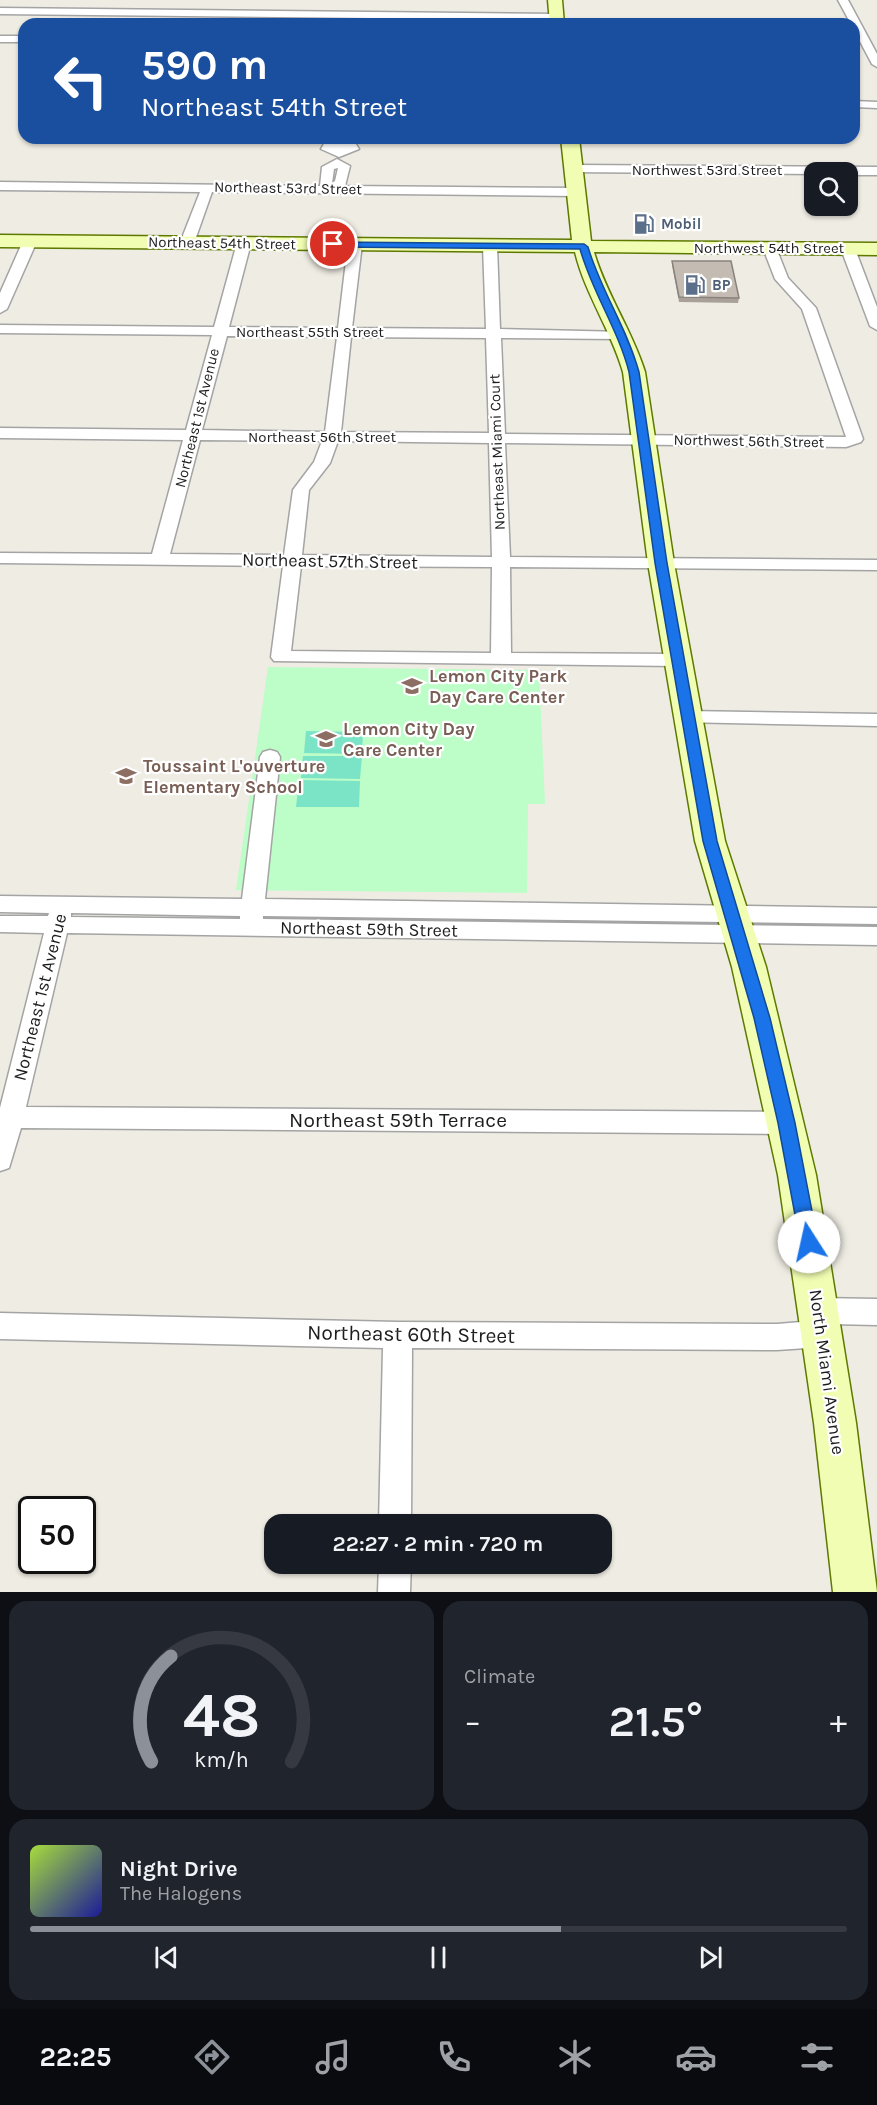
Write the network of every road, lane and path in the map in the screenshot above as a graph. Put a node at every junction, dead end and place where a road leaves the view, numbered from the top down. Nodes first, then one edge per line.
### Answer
1 (555, 0) edge
2 (843, 0) edge
3 (0, 11) edge
4 (286, 18) edge
5 (556, 18) edge
6 (854, 18) edge
7 (860, 28) edge
8 (0, 33) edge
9 (18, 34) edge
10 (0, 39) edge
11 (18, 39) edge
12 (872, 47) edge
13 (877, 64) edge
14 (860, 104) edge
15 (877, 105) edge
16 (571, 144) edge
17 (338, 158) dead end
18 (573, 169) junction
19 (877, 171) edge
20 (0, 186) edge
21 (208, 187) junction
22 (332, 189) junction
23 (576, 192) junction
24 (0, 241) edge
25 (30, 241) junction
26 (187, 243) junction
27 (244, 243) junction
28 (355, 244) junction
29 (489, 246) junction
30 (584, 247) junction
31 (660, 248) joint
32 (770, 248) junction
33 (848, 249) junction
34 (877, 249) edge
35 (0, 309) edge
36 (877, 326) edge
37 (0, 329) edge
38 (219, 331) junction
39 (347, 332) junction
40 (494, 333) junction
41 (620, 335) junction
42 (0, 433) edge
43 (193, 436) junction
44 (332, 437) junction
45 (495, 439) junction
46 (643, 440) junction
47 (0, 558) edge
48 (160, 558) junction
49 (294, 560) junction
50 (501, 563) junction
51 (661, 563) junction
52 (877, 565) edge
53 (501, 658) junction
54 (677, 660) junction
55 (686, 717) junction
56 (877, 720) edge
57 (270, 757) dead end
58 (0, 904) edge
59 (60, 915) junction
60 (877, 916) edge
61 (252, 917) junction
62 (0, 924) edge
63 (735, 924) junction
64 (877, 936) edge
65 (10, 1116) junction
66 (786, 1123) junction
67 (0, 1160) edge
68 (877, 1312) edge
69 (820, 1323) junction
70 (0, 1326) edge
71 (398, 1335) junction
72 (395, 1514) edge
73 (395, 1574) edge
74 (394, 1592) edge
75 (856, 1592) edge

1 - 5 main road
2 - 6 street
3 - 4 street
7 - 12 street
8 - 9 street
10 - 11 street
12 - 13 street
14 - 15 street
16 - 18 main road, North Miami Avenue
17 - 22 street
18 - 19 street, Northwest 53rd Street
18 - 23 main road, North Miami Avenue
20 - 21 street, Northeast 53rd Street
21 - 22 street, Northeast 53rd Street
21 - 26 street
22 - 23 street, Northeast 53rd Street
23 - 30 main road, North Miami Avenue
24 - 25 main road, Northeast 54th Street
25 - 26 main road, Northeast 54th Street
25 - 35 street
26 - 27 main road, Northeast 54th Street
27 - 28 main road, Northeast 54th Street
27 - 38 street, Northeast 1st Avenue
28 - 29 main road, Northeast 54th Street
28 - 39 street
29 - 30 main road, Northeast 54th Street
29 - 40 street, Northeast Miami Court
30 - 31 main road, Northeast 54th Street
30 - 41 main road, North Miami Avenue
31 - 32 main road, Northwest 54th Street
32 - 33 main road, Northwest 54th Street
32 - 46 street, Northwest 56th Street
33 - 34 main road, Northwest 54th Street
33 - 36 street
37 - 38 street, Northeast 55th Street
38 - 39 street, Northeast 55th Street
38 - 43 street, Northeast 1st Avenue
39 - 40 street, Northeast 55th Street
39 - 44 street
40 - 41 street, Northeast 55th Street
40 - 45 street, Northeast Miami Court
41 - 46 main road, North Miami Avenue
42 - 43 street, Northeast 56th Street
43 - 44 street, Northeast 56th Street
43 - 48 street, Northeast 1st Avenue
44 - 45 street, Northeast 56th Street
44 - 49 street
45 - 46 street, Northeast 56th Street
45 - 50 street, Northeast Miami Court
46 - 51 main road, North Miami Avenue
47 - 48 street, Northeast 57th Street
48 - 49 street, Northeast 57th Street
49 - 50 street, Northeast 57th Street
49 - 53 street
50 - 51 street, Northeast 57th Street
50 - 53 street, Northeast Miami Court
51 - 52 street, Northeast 57th Street
51 - 54 main road, North Miami Avenue
53 - 54 street
54 - 55 main road, North Miami Avenue
55 - 56 street
55 - 63 main road, North Miami Avenue
57 - 61 street
58 - 59 street, Northeast 59th Street
59 - 61 street, Northeast 59th Street
59 - 62 street, Northeast 59th Street
59 - 65 street, Northeast 1st Avenue
60 - 63 street
61 - 63 street, Northeast 59th Street
63 - 64 street
63 - 66 main road, North Miami Avenue
65 - 66 street, Northeast 59th Terrace
65 - 67 street, Northeast 1st Avenue
66 - 69 main road, North Miami Avenue
68 - 69 street, Northeast 60th Street
69 - 71 street, Northeast 60th Street
69 - 75 main road, North Miami Avenue
70 - 71 street, Northeast 60th Street
71 - 72 street
73 - 74 street

